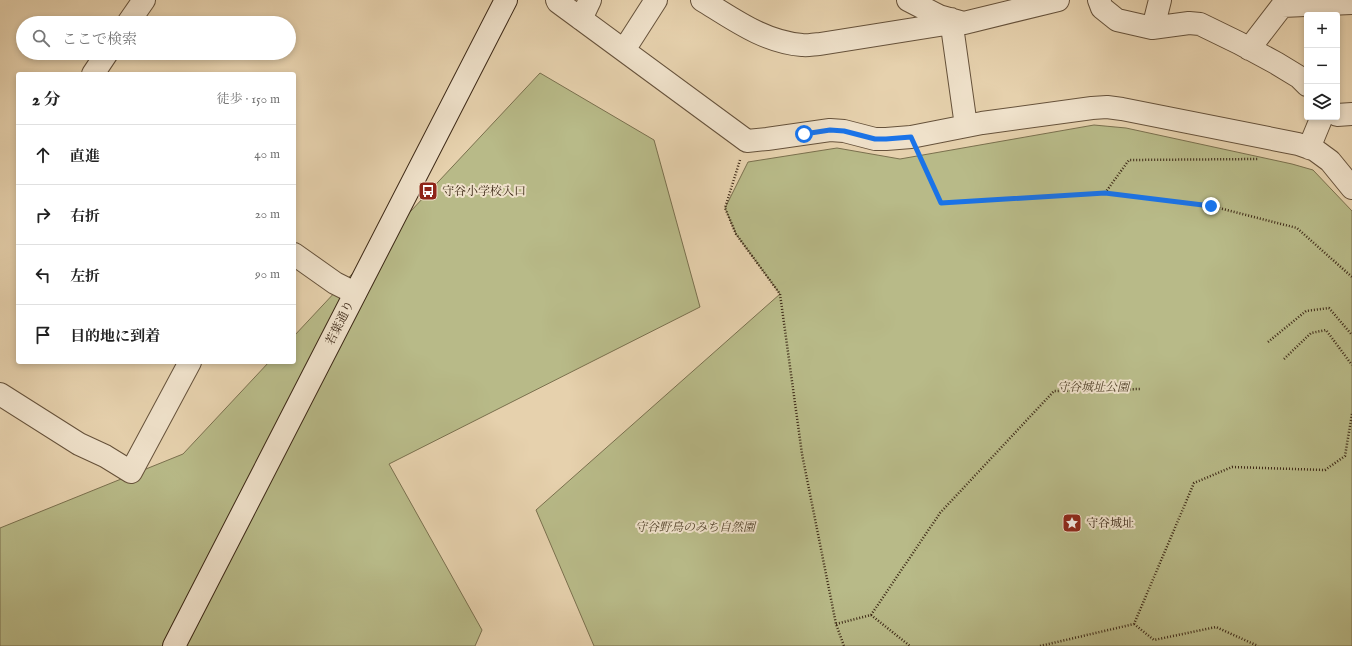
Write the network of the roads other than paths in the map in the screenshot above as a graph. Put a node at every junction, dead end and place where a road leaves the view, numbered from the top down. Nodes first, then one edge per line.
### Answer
1 (144, 0) edge
2 (506, 0) edge
3 (557, 0) edge
4 (656, 0) edge
5 (702, 0) edge
6 (908, 0) edge
7 (1058, 0) edge
8 (1099, 0) edge
9 (1160, 0) edge
10 (1352, 3) edge
11 (586, 10) edge
12 (133, 16) edge
13 (952, 21) junction
14 (1153, 28) junction
15 (1249, 49) junction
16 (624, 50) junction
17 (102, 60) edge
18 (94, 72) edge
19 (1306, 84) edge
20 (1352, 114) edge
21 (1340, 115) edge
22 (1321, 120) edge
23 (966, 126) junction
24 (1309, 148) junction
25 (1352, 188) edge
26 (296, 255) edge
27 (355, 294) junction
28 (189, 364) edge
29 (0, 394) edge
30 (174, 646) edge

1 - 12 street
2 - 27 street, 若葉通り
3 - 11 street
4 - 16 street
5 - 13 street
6 - 13 street
7 - 13 street
8 - 14 street
9 - 14 street
10 - 15 street
11 - 16 street
13 - 23 street
14 - 15 street
15 - 19 street
16 - 23 street
17 - 18 street
20 - 21 street
22 - 24 street
23 - 24 street
24 - 25 street
26 - 27 street
27 - 30 street, 若葉通り
28 - 29 street

